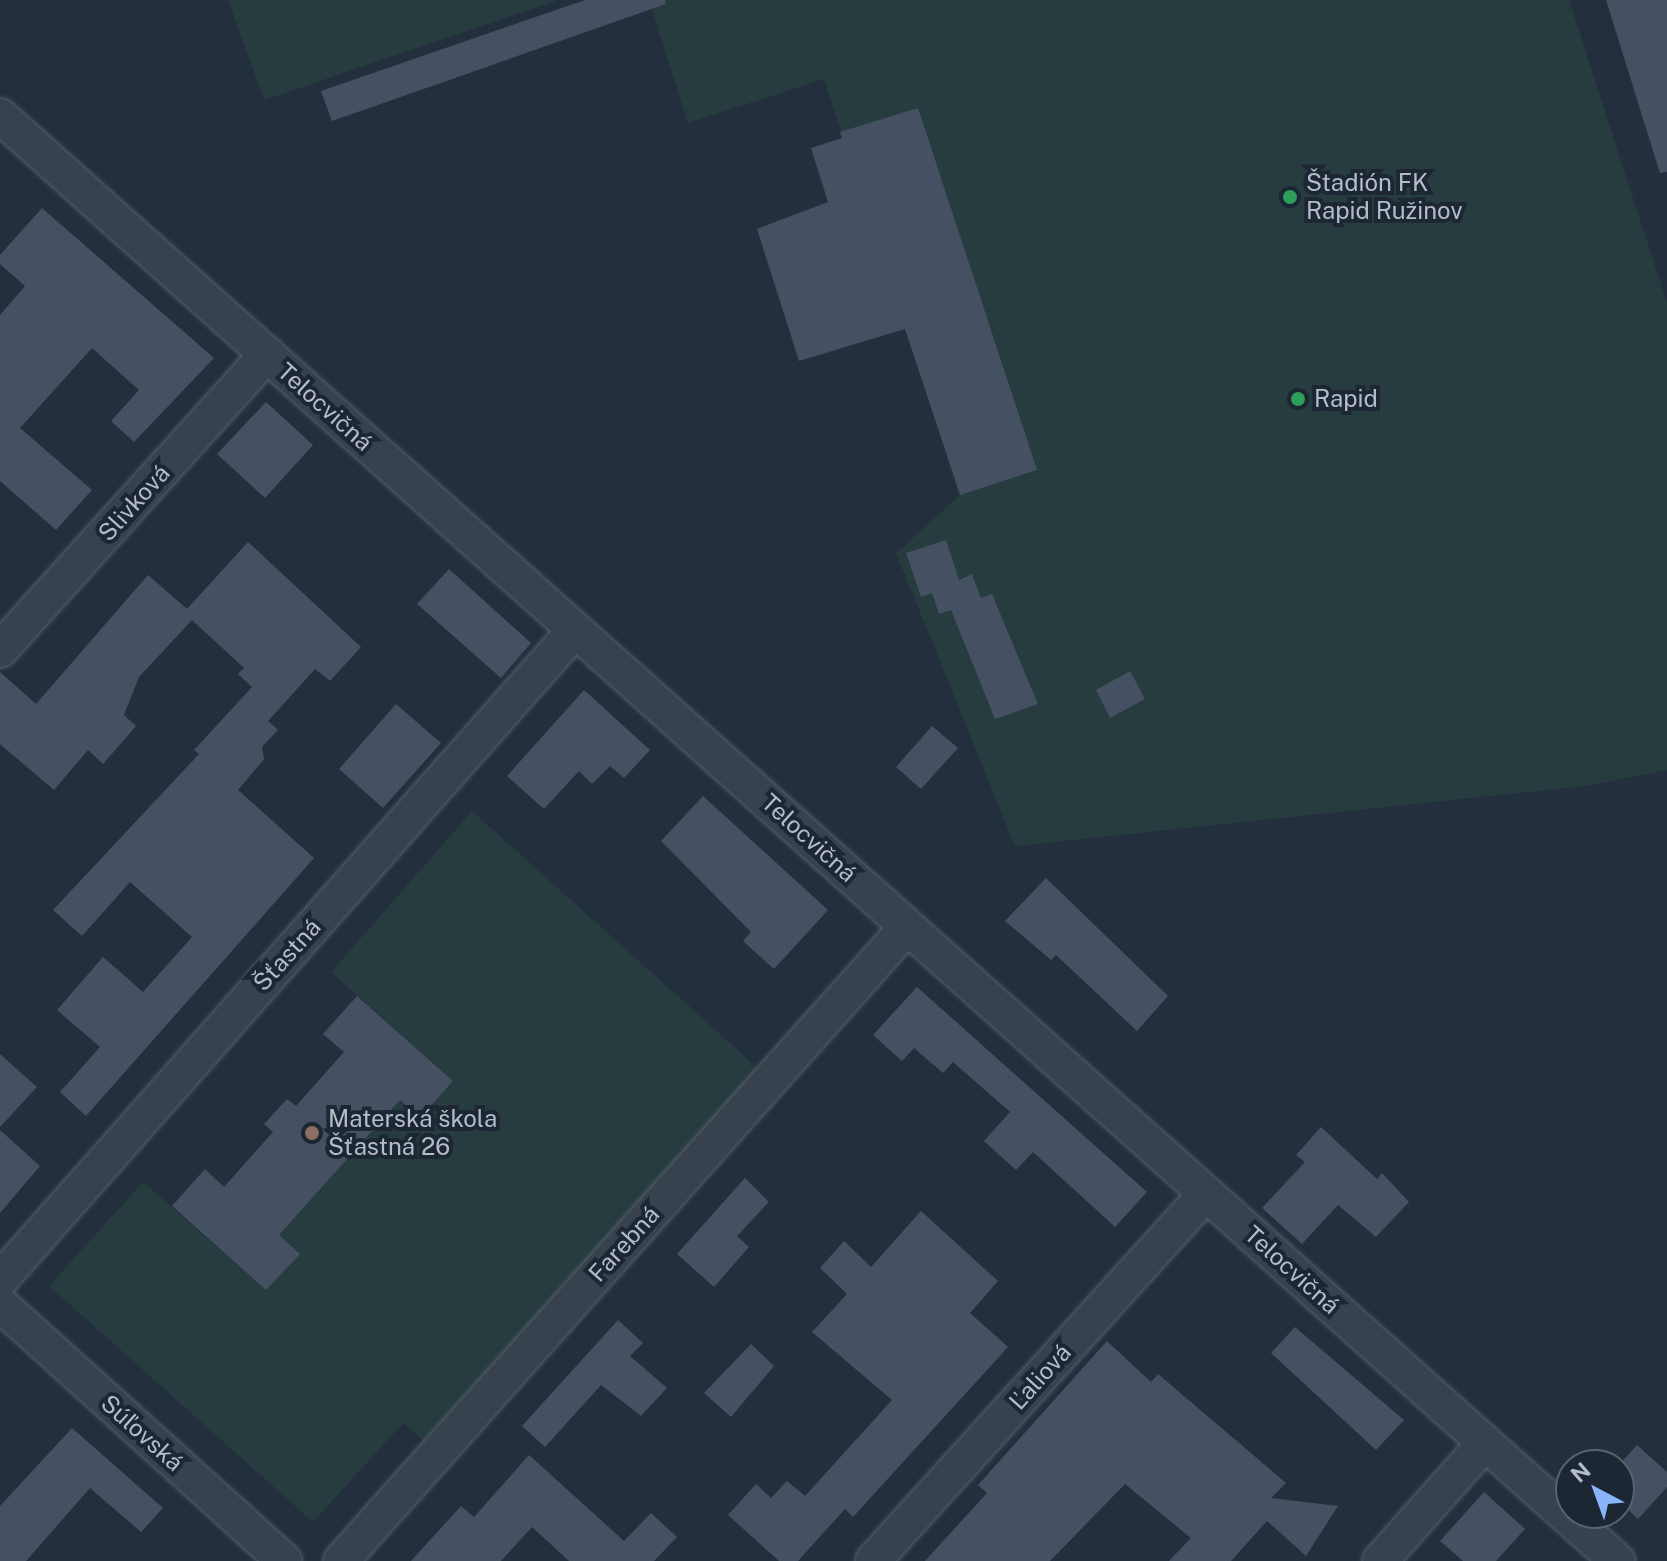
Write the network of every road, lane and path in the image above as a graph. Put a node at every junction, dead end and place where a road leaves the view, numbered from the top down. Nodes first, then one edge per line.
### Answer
1 (0, 116) edge
2 (267, 354) junction
3 (575, 630) junction
4 (0, 650) edge
5 (907, 927) junction
6 (1206, 1194) junction
7 (7, 1272) edge
8 (0, 1304) edge
9 (1485, 1443) junction
10 (284, 1561) edge
11 (341, 1561) edge
12 (873, 1561) edge
13 (1380, 1561) edge
14 (1617, 1561) edge

1 - 2 street, Telocvičná
2 - 3 street, Telocvičná
2 - 4 street, Slivková
3 - 5 street, Telocvičná
3 - 7 street, Šťastná
5 - 6 street, Telocvičná
5 - 11 street, Farebná
6 - 9 street, Telocvičná
6 - 12 street, Ľaliová
8 - 10 street, Súľovská
9 - 13 street
9 - 14 street, Telocvičná

